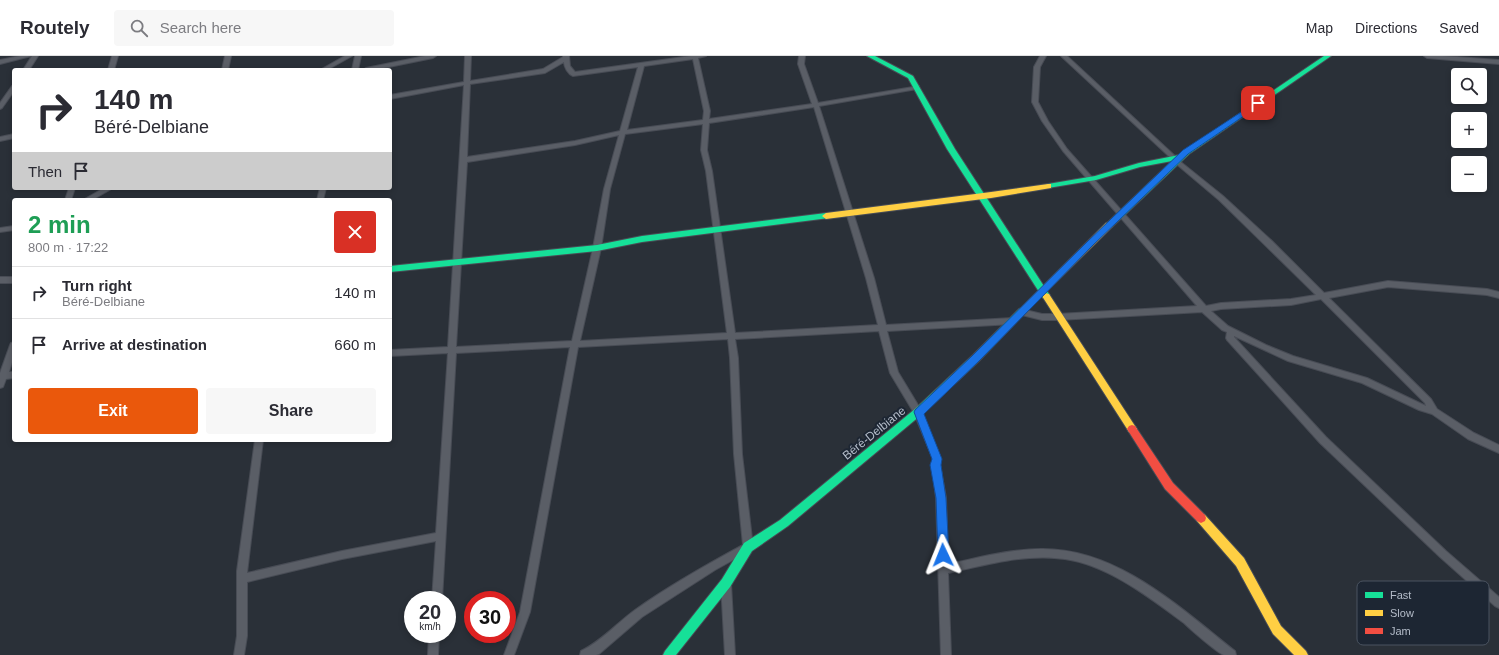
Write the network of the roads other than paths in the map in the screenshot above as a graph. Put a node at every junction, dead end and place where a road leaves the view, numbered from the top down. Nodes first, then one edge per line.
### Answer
1 (28, 56) edge
2 (35, 56) edge
3 (115, 56) edge
4 (228, 56) edge
5 (349, 56) edge
6 (358, 56) edge
7 (433, 56) edge
8 (468, 56) edge
9 (802, 56) edge
10 (870, 56) edge
11 (1043, 56) edge
12 (1064, 56) edge
13 (1328, 56) edge
14 (1428, 56) edge
15 (566, 57) edge
16 (699, 57) edge
17 (0, 62) edge
18 (1499, 62) edge
19 (641, 66) junction
20 (27, 68) edge
21 (112, 68) edge
22 (225, 68) edge
23 (327, 68) edge
24 (355, 68) edge
25 (376, 68) edge
26 (467, 83) junction
27 (917, 87) junction
28 (12, 90) edge
29 (392, 97) edge
30 (816, 105) junction
31 (0, 107) edge
32 (706, 122) junction
33 (623, 132) junction
34 (12, 136) edge
35 (0, 139) edge
36 (1177, 159) junction
37 (464, 160) junction
38 (1090, 179) junction
39 (106, 190) edge
40 (981, 196) junction
41 (90, 198) edge
42 (850, 213) junction
43 (1120, 214) junction
44 (12, 228) edge
45 (0, 230) edge
46 (716, 230) junction
47 (597, 248) junction
48 (458, 262) junction
49 (392, 269) edge
50 (0, 280) edge
51 (12, 280) edge
52 (1043, 291) junction
53 (1499, 295) edge
54 (1323, 296) junction
55 (1204, 308) junction
56 (1021, 312) junction
57 (1058, 317) junction
58 (1013, 320) junction
59 (881, 327) junction
60 (1232, 331) junction
61 (731, 335) junction
62 (575, 344) junction
63 (12, 350) edge
64 (451, 350) junction
65 (392, 353) edge
66 (12, 375) edge
67 (1, 376) edge
68 (0, 385) edge
69 (1434, 411) junction
70 (918, 412) junction
71 (259, 442) edge
72 (1499, 449) edge
73 (441, 536) junction
74 (748, 548) junction
75 (944, 569) junction
76 (242, 578) junction
77 (1474, 581) edge
78 (726, 583) junction
79 (438, 591) edge
80 (1489, 594) edge
81 (1499, 603) edge
82 (434, 643) edge
83 (239, 655) edge
84 (433, 655) edge
85 (509, 655) edge
86 (585, 655) edge
87 (669, 655) edge
88 (730, 655) edge
89 (946, 655) edge
90 (1231, 655) edge
91 (1302, 655) edge

1 - 17 street
2 - 20 street
3 - 21 street
4 - 22 street
5 - 23 street
6 - 24 street
7 - 25 street
8 - 26 street
9 - 30 street
10 - 27 street
11 - 38 street
12 - 36 street
13 - 36 street, Béré-Delbiane
14 - 18 street
15 - 19 street
15 - 26 street
16 - 19 street
16 - 32 street
19 - 33 street
26 - 29 street
26 - 37 street
27 - 30 street
27 - 40 street
28 - 31 street
30 - 32 street
30 - 42 street
32 - 33 street
32 - 46 street
33 - 37 street
33 - 47 street
34 - 35 street
36 - 38 street
36 - 43 street, Béré-Delbiane
36 - 54 street
37 - 48 street
38 - 40 street
38 - 43 street
39 - 41 street
40 - 42 street
40 - 52 street
42 - 46 street
42 - 59 street
43 - 52 street, Béré-Delbiane
43 - 55 street
44 - 45 street
46 - 47 street
46 - 61 street
47 - 48 street
47 - 62 street
48 - 49 street
48 - 64 street
50 - 51 street
52 - 56 street, Béré-Delbiane
52 - 57 street
53 - 54 street
54 - 55 street
54 - 69 street
55 - 57 street
55 - 60 street
56 - 57 street
56 - 58 street, Béré-Delbiane
57 - 91 street
58 - 59 street
58 - 70 street, Béré-Delbiane
59 - 61 street
59 - 70 street
60 - 69 street
60 - 77 street
61 - 62 street
61 - 74 street
62 - 64 street
62 - 85 street
63 - 67 street
64 - 65 street
64 - 73 street
66 - 67 street
67 - 68 street
69 - 72 street
70 - 74 street, Béré-Delbiane
70 - 75 street
71 - 76 street
73 - 76 street
73 - 79 street
74 - 78 street, Béré-Delbiane
74 - 86 street
75 - 89 street
75 - 90 street
76 - 83 street
78 - 87 street, Béré-Delbiane
78 - 88 street
80 - 81 street
82 - 84 street

